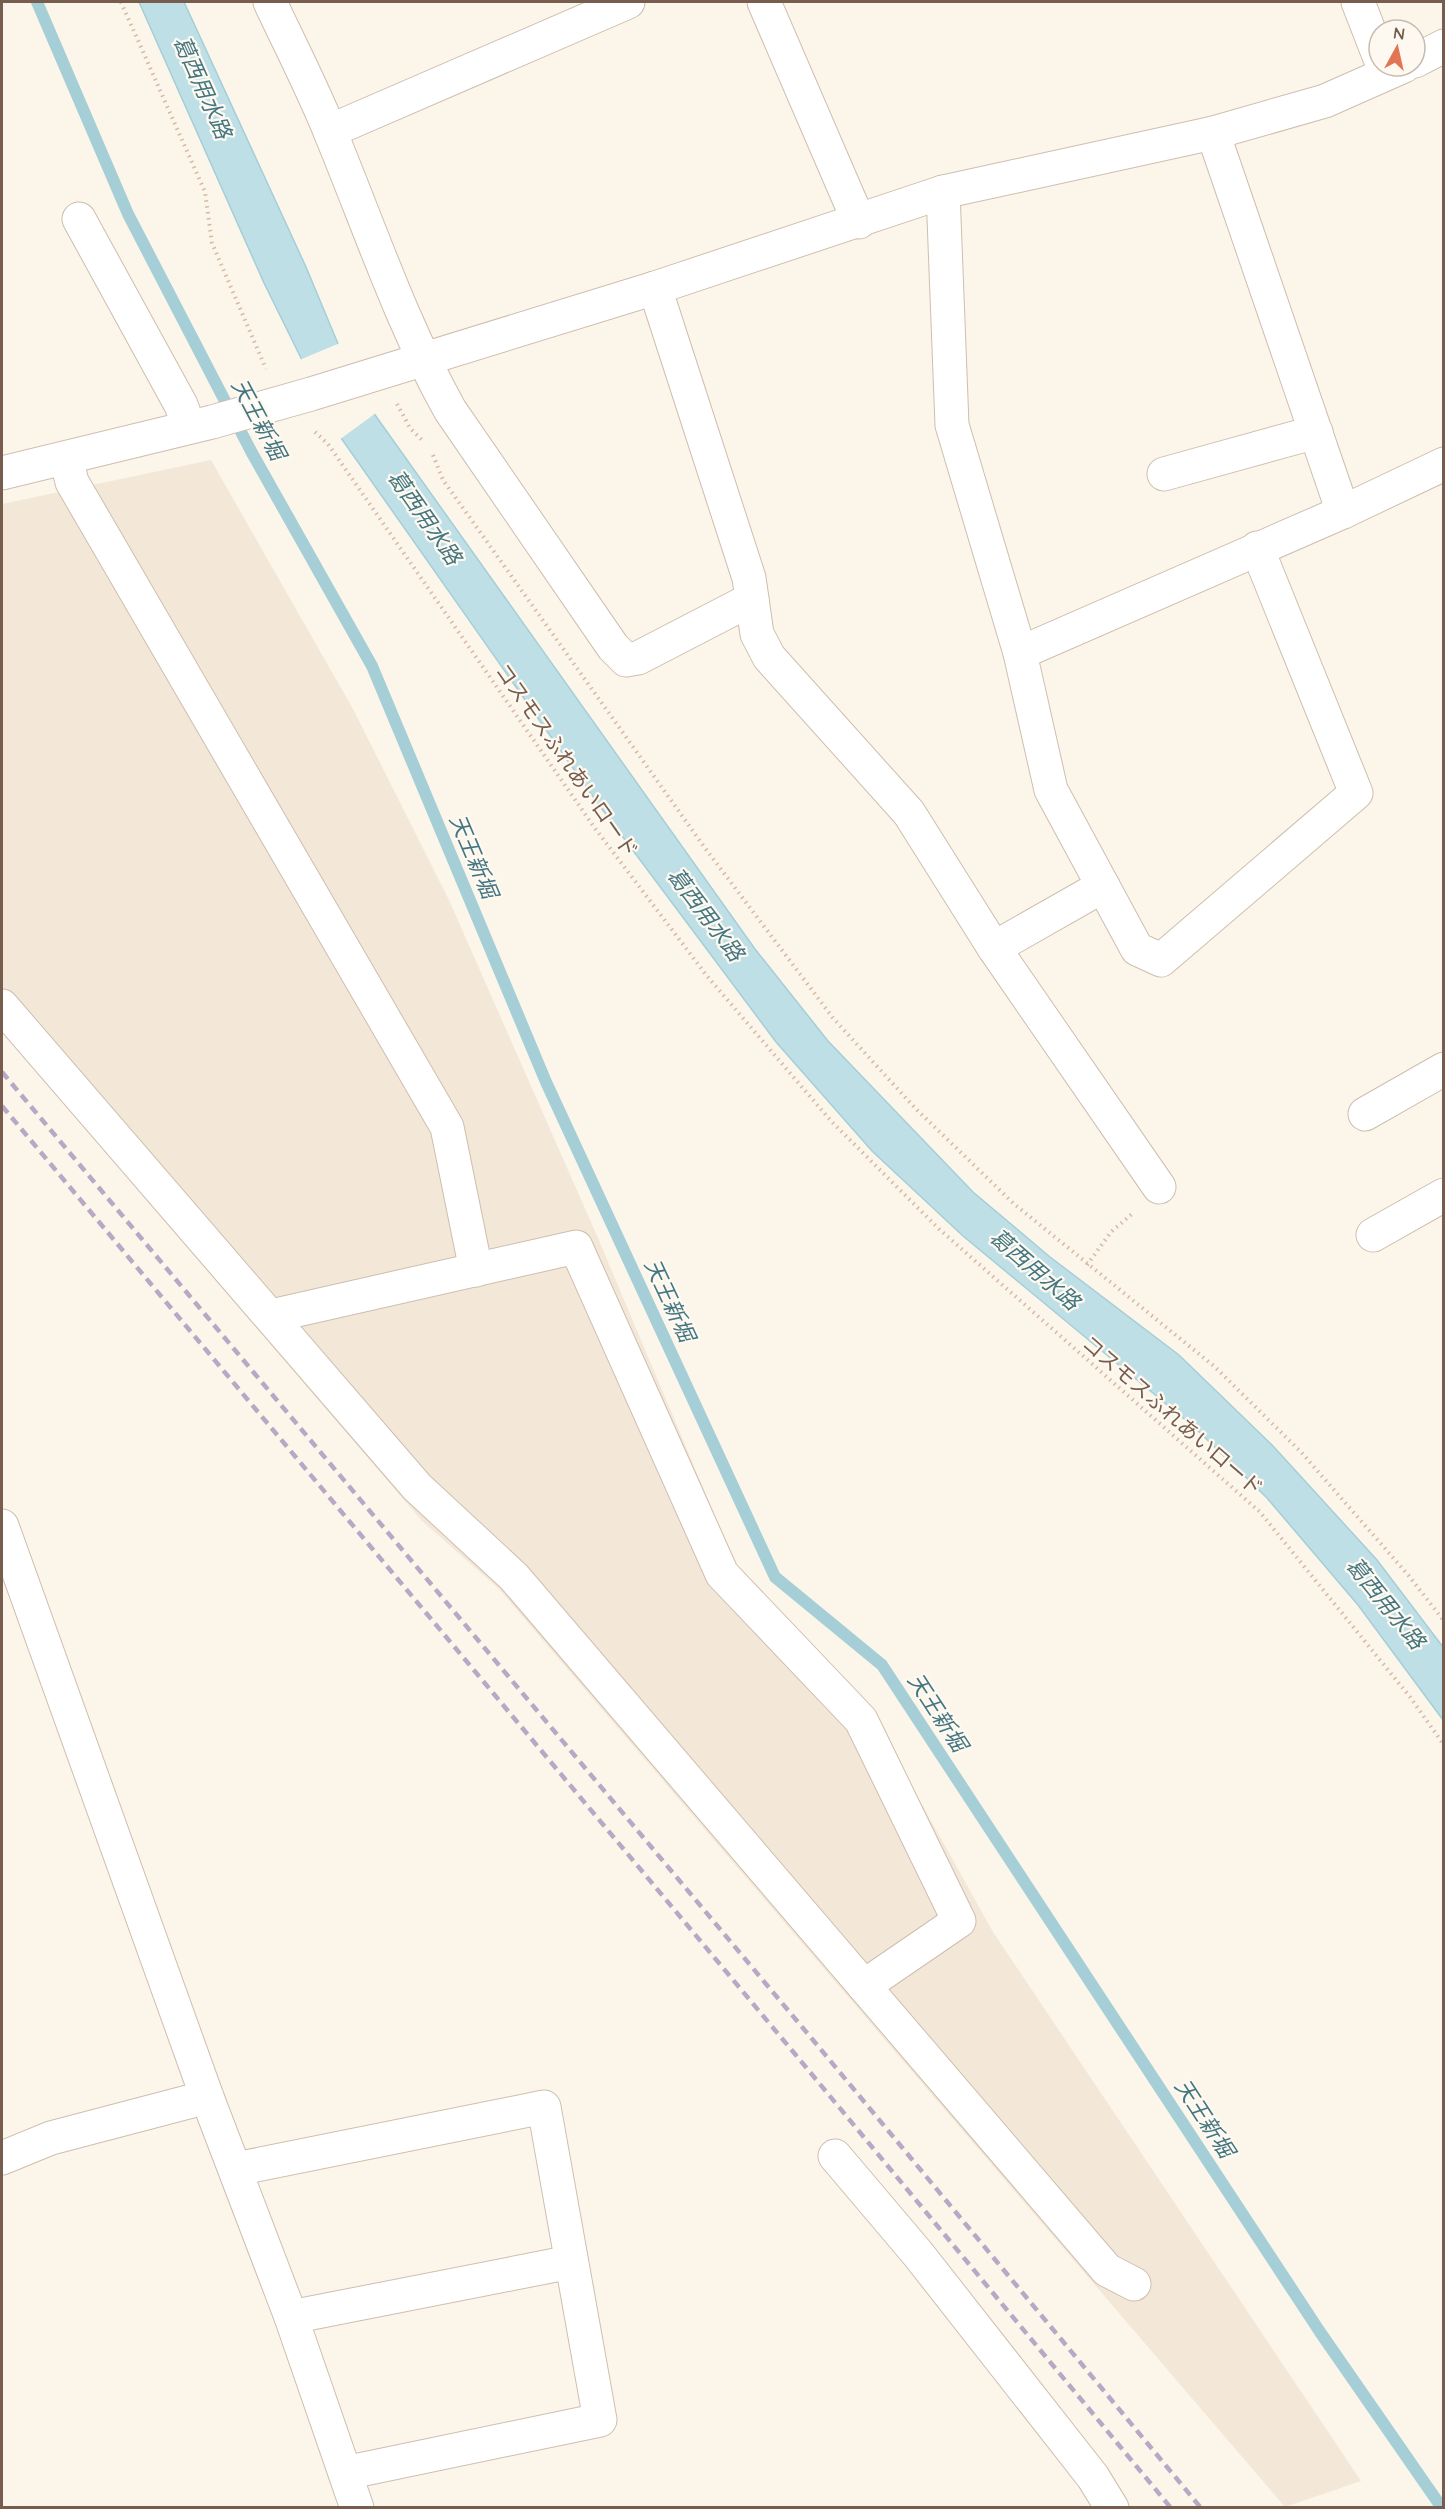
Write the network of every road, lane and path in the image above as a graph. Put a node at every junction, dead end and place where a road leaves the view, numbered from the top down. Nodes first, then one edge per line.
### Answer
1 (121, 2) edge
2 (270, 2) edge
3 (628, 2) edge
4 (1358, 2) edge
5 (767, 3) edge
6 (1367, 21) edge
7 (1443, 46) edge
8 (1427, 54) edge
9 (1367, 78) edge
10 (330, 131) junction
11 (1214, 133) junction
12 (943, 192) junction
13 (79, 219) dead end
14 (859, 222) junction
15 (655, 288) junction
16 (423, 360) junction
17 (268, 373) dead end
18 (394, 399) dead end
19 (201, 425) junction
20 (314, 430) dead end
21 (1316, 432) junction
22 (66, 459) junction
23 (1443, 464) edge
24 (2, 473) edge
25 (1164, 474) dead end
26 (1343, 512) junction
27 (1257, 548) junction
28 (752, 599) junction
29 (1020, 653) junction
30 (1103, 886) junction
31 (993, 948) junction
32 (2, 1006) edge
33 (1443, 1069) edge
34 (1365, 1114) dead end
35 (1159, 1187) dead end
36 (1443, 1195) edge
37 (1111, 1232) dead end
38 (1373, 1236) dead end
39 (1087, 1265) junction
40 (477, 1270) junction
41 (271, 1316) junction
42 (2, 1526) edge
43 (1443, 1621) edge
44 (1443, 1745) edge
45 (864, 1986) junction
46 (207, 2097) junction
47 (835, 2156) dead end
48 (2, 2158) edge
49 (236, 2169) junction
50 (571, 2262) junction
51 (1134, 2284) dead end
52 (291, 2318) junction
53 (345, 2473) junction
54 (357, 2508) edge
55 (1112, 2508) edge

1 - 17 path
2 - 10 street
3 - 10 street
4 - 6 street
5 - 14 street
7 - 8 street
9 - 11 street
10 - 16 street
11 - 12 street
11 - 21 street
12 - 14 street
12 - 29 street
13 - 19 street
14 - 15 street
15 - 16 street
15 - 28 street
16 - 19 street
16 - 28 street
18 - 39 path
19 - 22 street
20 - 44 path, コスモスふれあいロード
21 - 25 street
21 - 26 street
22 - 24 street
22 - 40 street
23 - 26 street
26 - 27 street
27 - 29 street
27 - 30 street
28 - 31 street
29 - 30 street
30 - 31 street
31 - 35 street
32 - 41 street
33 - 34 street
36 - 38 street
37 - 39 path
39 - 43 path
40 - 41 street
40 - 45 street
41 - 45 street
42 - 46 street
45 - 51 street
46 - 48 street
46 - 49 street
47 - 55 street
49 - 50 street
49 - 52 street
50 - 52 street
50 - 53 street
52 - 53 street
53 - 54 street

